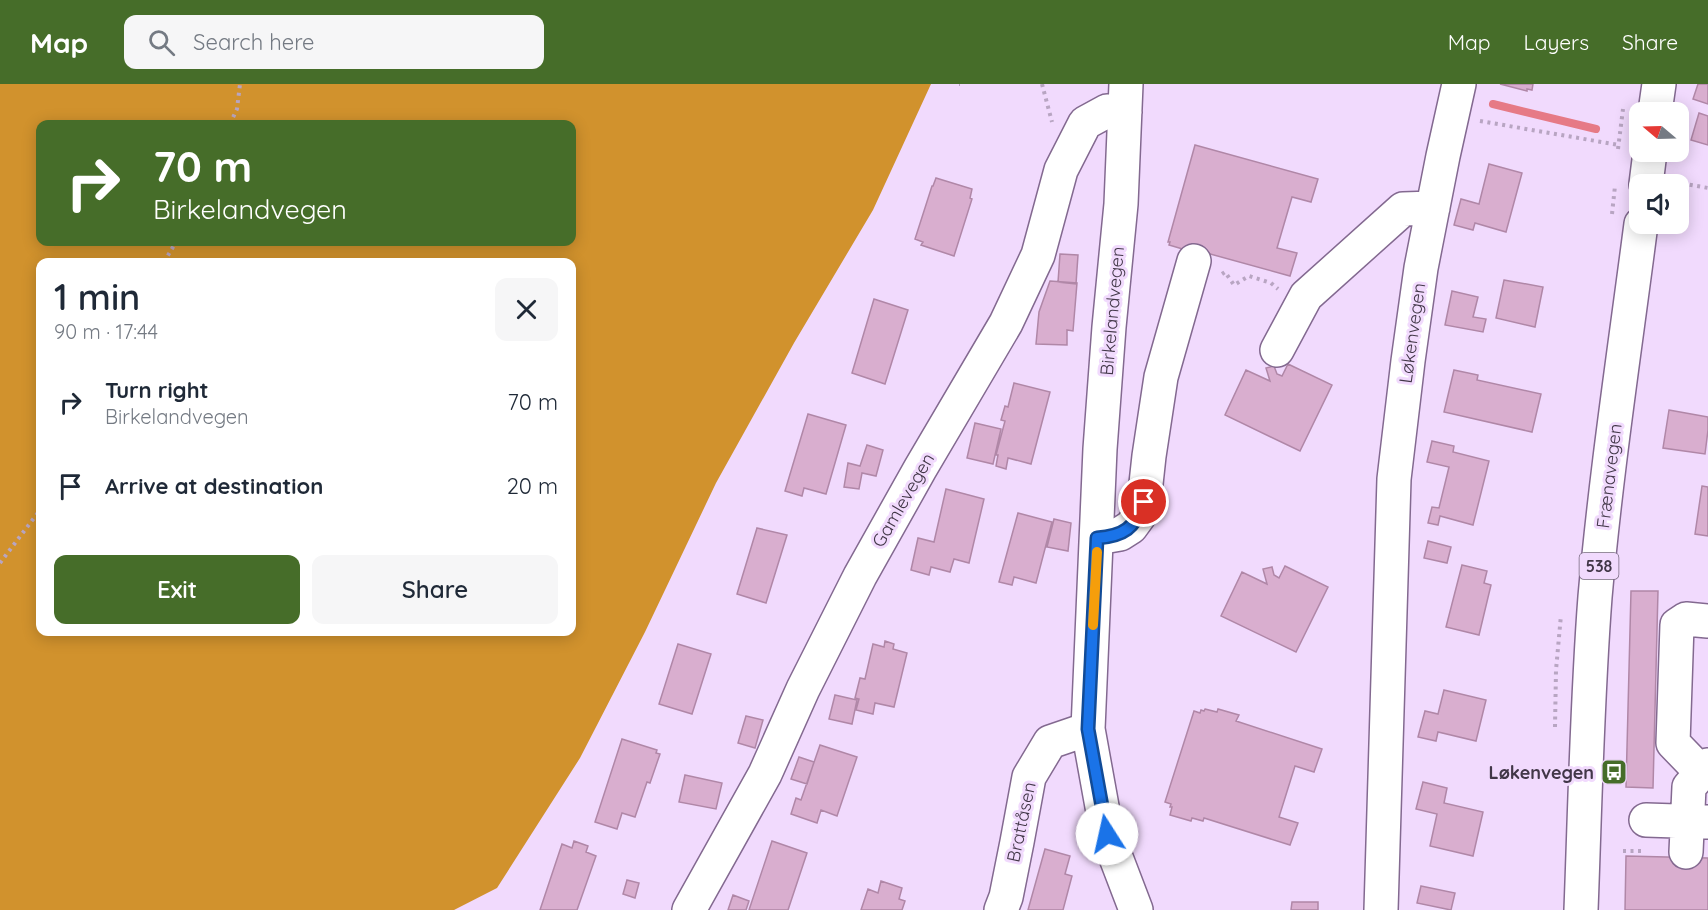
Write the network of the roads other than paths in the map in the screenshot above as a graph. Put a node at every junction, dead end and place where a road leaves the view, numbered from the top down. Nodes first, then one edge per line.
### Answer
1 (1459, 84) edge
2 (1659, 84) edge
3 (1125, 98) edge
4 (1656, 102) edge
5 (1433, 208) junction
6 (1640, 234) edge
7 (1194, 261) road end
8 (1277, 350) dead end
9 (1097, 538) junction
10 (1708, 621) edge
11 (1088, 729) junction
12 (1705, 769) edge
13 (1646, 820) dead end
14 (1694, 832) edge
15 (688, 910) edge
16 (1001, 910) edge
17 (1136, 910) edge
18 (1381, 910) edge
19 (1581, 910) edge

1 - 5 street, Løkenvegen
2 - 4 street
3 - 9 street, Birkelandvegen
3 - 15 street, Gamlevegen
5 - 8 street
5 - 18 street, Løkenvegen
6 - 19 street, Frænavegen / 538
7 - 9 street
9 - 11 street, Birkelandvegen
10 - 12 street
11 - 16 street, Brattåsen
11 - 17 street, Birkelandvegen
12 - 14 street
13 - 14 street

